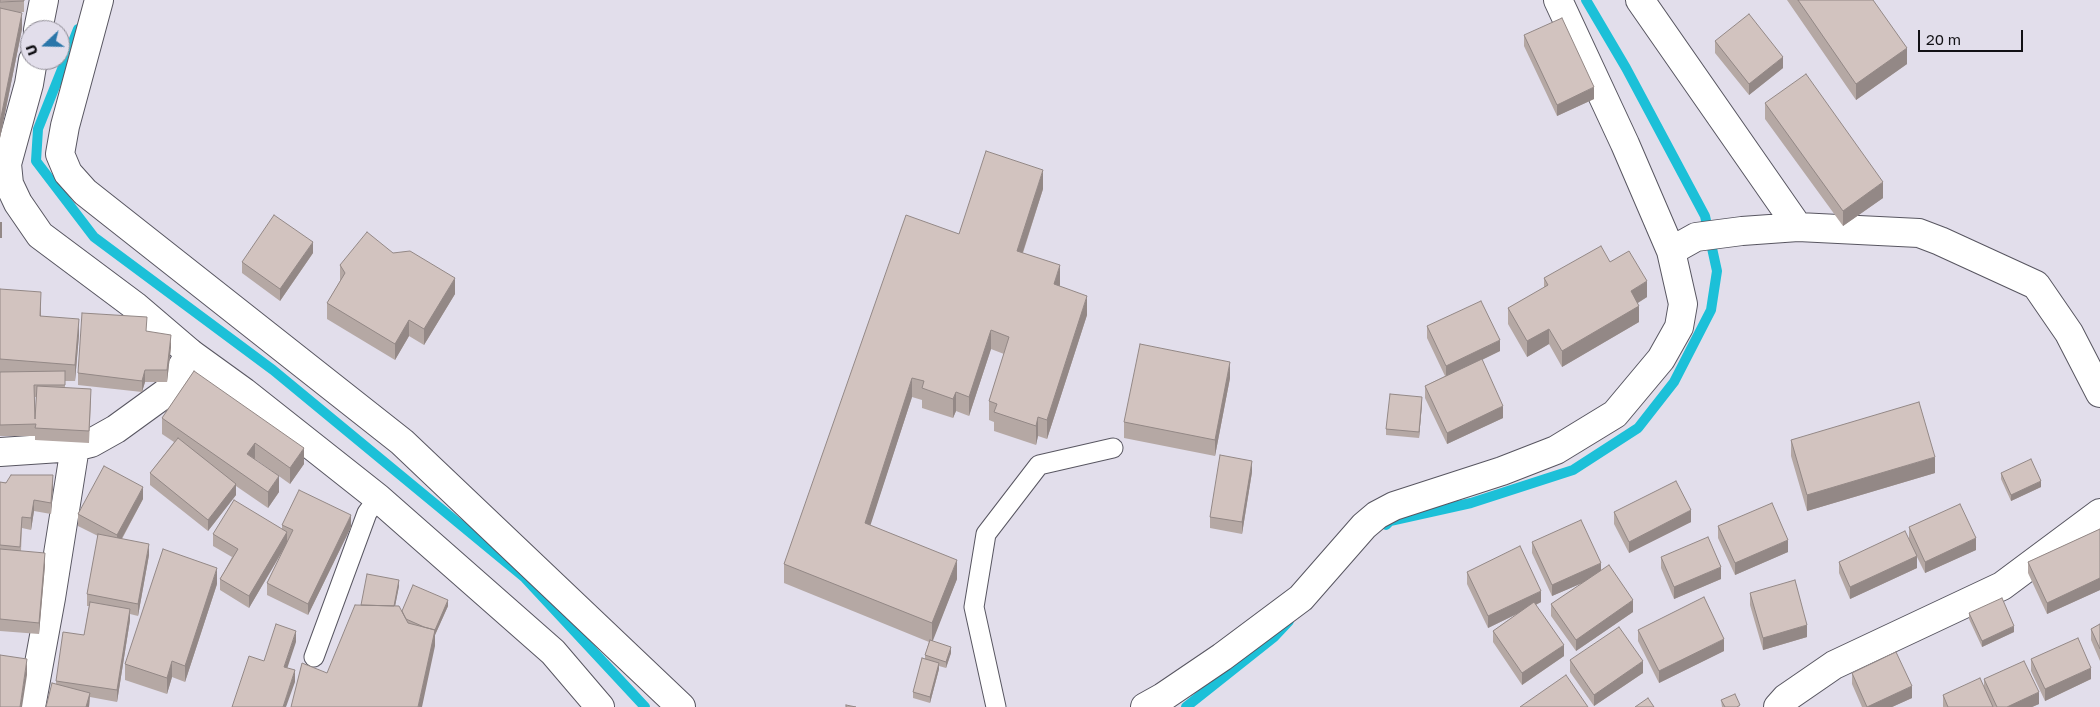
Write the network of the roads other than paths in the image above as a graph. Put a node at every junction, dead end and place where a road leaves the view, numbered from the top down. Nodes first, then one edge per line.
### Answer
1 (44, 0) edge
2 (99, 0) edge
3 (1558, 0) edge
4 (1640, 0) edge
5 (40, 20) edge
6 (31, 70) edge
7 (1798, 227) junction
8 (1671, 252) junction
9 (190, 353) junction
10 (2100, 393) edge
11 (75, 447) junction
12 (1113, 448) dead end
13 (0, 452) edge
14 (378, 498) junction
15 (2100, 513) edge
16 (314, 656) dead end
17 (31, 707) edge
18 (600, 707) edge
19 (681, 707) edge
20 (996, 707) edge
21 (1145, 707) edge
22 (1778, 707) edge

1 - 5 street
2 - 19 street
3 - 8 street
4 - 7 street
6 - 9 street
7 - 8 street
7 - 10 street
8 - 21 street
9 - 11 street
9 - 14 street
11 - 13 street
11 - 17 street
12 - 20 lane
14 - 16 lane
14 - 18 street
15 - 22 street

